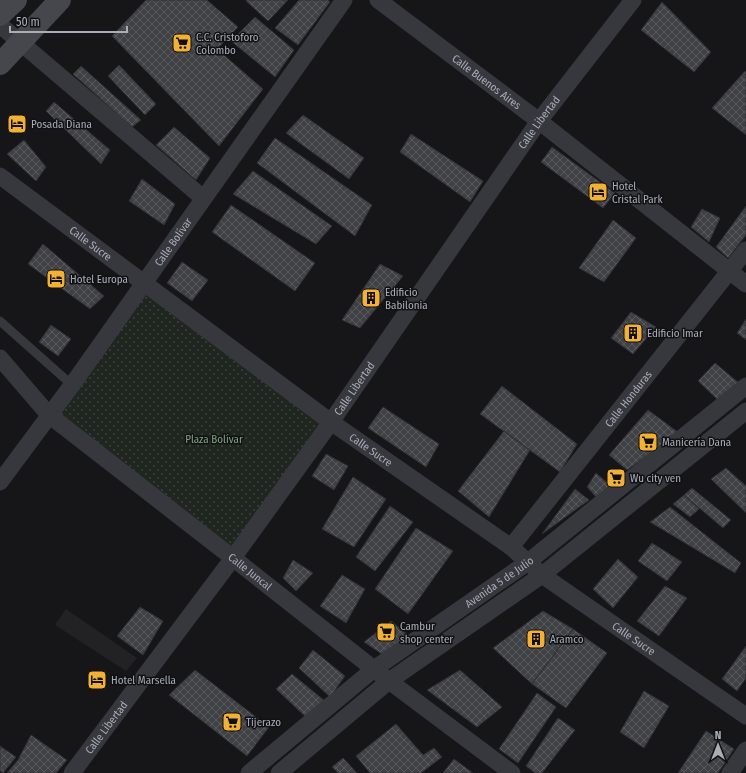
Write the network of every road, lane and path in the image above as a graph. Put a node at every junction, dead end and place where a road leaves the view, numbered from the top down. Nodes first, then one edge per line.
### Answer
1 (16, 0) edge
2 (60, 0) edge
3 (344, 0) edge
4 (378, 0) edge
5 (633, 0) edge
6 (0, 15) edge
7 (0, 25) edge
8 (20, 42) junction
9 (0, 64) edge
10 (539, 121) junction
11 (0, 176) edge
12 (203, 198) junction
13 (746, 250) edge
14 (729, 271) junction
15 (144, 283) junction
16 (746, 284) edge
17 (0, 321) edge
18 (0, 358) edge
19 (72, 385) junction
20 (746, 386) edge
21 (746, 410) edge
22 (49, 415) junction
23 (331, 422) junction
24 (0, 482) edge
25 (511, 547) junction
26 (233, 558) junction
27 (528, 562) junction
28 (542, 575) junction
29 (374, 669) junction
30 (389, 681) junction
31 (746, 716) edge
32 (746, 750) edge
33 (72, 773) edge
34 (249, 773) edge
35 (279, 773) edge
36 (512, 773) edge
37 (730, 773) edge

1 - 6 street
2 - 8 street
3 - 12 street, Calle Bolívar
4 - 10 street, Calle Buenos Aires
5 - 10 street, Calle Libertad
7 - 8 street
8 - 9 street
8 - 12 street
10 - 14 street, Calle Buenos Aires
10 - 23 street, Calle Libertad
11 - 15 street, Calle Sucre
12 - 15 street, Calle Bolívar
13 - 14 street, Calle Honduras
14 - 16 street, Calle Buenos Aires
14 - 25 street, Calle Honduras
15 - 19 street, Calle Bolívar
15 - 23 street, Calle Sucre
17 - 19 lane
18 - 22 street, Calle Juncal
19 - 22 street, Calle Bolívar
20 - 27 street, Avenida 5 de Julio
21 - 28 street, Avenida 5 de Julio
22 - 24 street, Calle Bolívar
22 - 26 street, Calle Juncal
23 - 25 street, Calle Sucre
23 - 26 street, Calle Libertad
25 - 27 street, Calle Sucre
26 - 29 street, Calle Juncal
26 - 33 street, Calle Libertad
27 - 28 street, Calle Sucre
27 - 29 street, Avenida 5 de Julio
28 - 30 street, Avenida 5 de Julio
28 - 31 street, Calle Sucre
29 - 30 street, Calle Juncal
29 - 34 street, Avenida 5 de Julio
30 - 35 street, Avenida 5 de Julio
30 - 36 street, Calle Juncal
32 - 37 street

